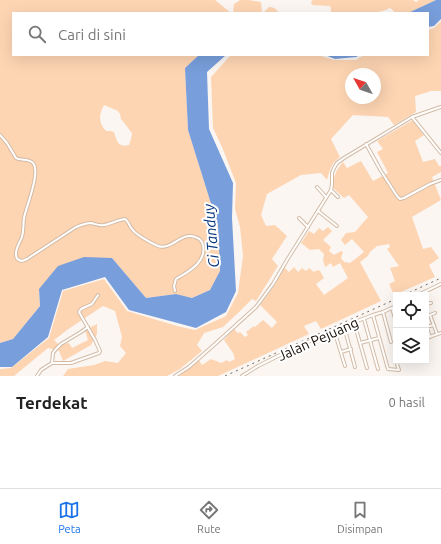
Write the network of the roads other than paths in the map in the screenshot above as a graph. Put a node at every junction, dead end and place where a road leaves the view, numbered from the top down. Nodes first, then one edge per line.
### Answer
1 (441, 107) edge
2 (412, 117) junction
3 (0, 135) edge
4 (366, 144) junction
5 (441, 154) edge
6 (441, 180) edge
7 (317, 188) dead end
8 (331, 190) junction
9 (338, 196) dead end
10 (326, 197) junction
11 (318, 211) junction
12 (299, 218) dead end
13 (337, 226) dead end
14 (308, 227) junction
15 (441, 284) edge
16 (175, 291) dead end
17 (425, 292) edge
18 (98, 295) dead end
19 (392, 308) joint
20 (383, 312) junction
21 (393, 312) edge
22 (435, 313) dead end
23 (373, 315) junction
24 (430, 315) joint
25 (364, 318) junction
26 (354, 322) junction
27 (434, 325) junction
28 (344, 326) junction
29 (429, 326) edge
30 (88, 327) junction
31 (426, 328) edge
32 (334, 330) junction
33 (441, 333) edge
34 (437, 334) junction
35 (430, 337) joint
36 (379, 338) junction
37 (370, 340) junction
38 (391, 342) dead end
39 (360, 343) junction
40 (350, 349) junction
41 (341, 352) junction
42 (52, 363) junction
43 (397, 364) edge
44 (345, 366) dead end
45 (355, 367) dead end
46 (367, 368) dead end
47 (378, 369) dead end
48 (37, 376) edge
49 (175, 376) edge
50 (242, 376) edge

1 - 2 street
2 - 4 street
2 - 5 street
3 - 16 street
4 - 6 street
4 - 8 street
7 - 10 street
8 - 9 street
8 - 10 street
10 - 11 street
11 - 13 street
11 - 14 street
12 - 14 street
14 - 49 street
15 - 17 street
18 - 30 street
19 - 20 street, Jalan Pejuang
19 - 21 street
20 - 23 street, Jalan Pejuang
20 - 38 street
22 - 24 street
23 - 25 street, Jalan Pejuang
23 - 36 street
24 - 27 street
25 - 26 street, Jalan Pejuang
25 - 37 street
26 - 28 street, Jalan Pejuang
26 - 39 street
27 - 29 street
27 - 34 street
28 - 32 street, Jalan Pejuang
28 - 40 street
30 - 42 street
30 - 42 street
31 - 35 street
32 - 41 street
32 - 50 street, Jalan Pejuang
33 - 34 street
34 - 35 street
36 - 37 street
36 - 43 street
37 - 39 street
37 - 47 street
39 - 46 street
40 - 41 street
40 - 45 street
41 - 44 street
42 - 48 street

